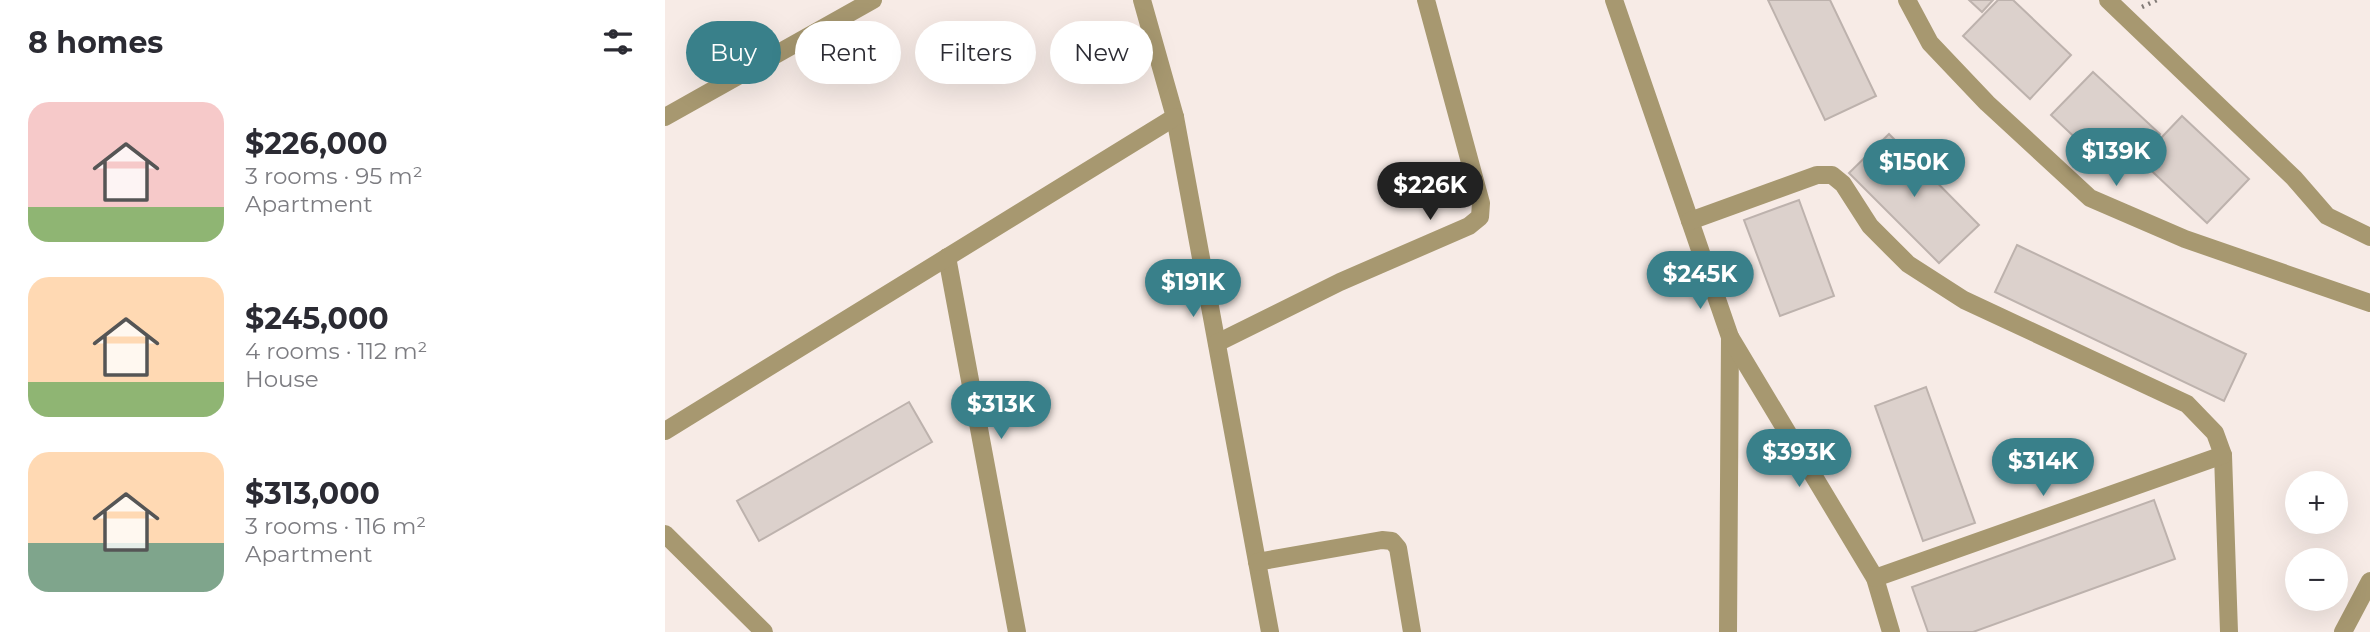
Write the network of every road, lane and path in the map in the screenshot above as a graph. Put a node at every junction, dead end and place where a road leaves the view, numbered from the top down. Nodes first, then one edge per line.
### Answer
1 (873, 0) edge
2 (1142, 0) edge
3 (1426, 0) edge
4 (1614, 0) edge
5 (1907, 0) edge
6 (2108, 0) edge
7 (665, 117) edge
8 (1175, 117) junction
9 (1690, 220) junction
10 (2370, 237) edge
11 (947, 257) junction
12 (2370, 303) edge
13 (1730, 337) junction
14 (1217, 344) junction
15 (665, 431) edge
16 (2223, 455) junction
17 (665, 534) edge
18 (1257, 562) junction
19 (1875, 578) junction
20 (2370, 581) edge
21 (764, 632) edge
22 (1017, 632) edge
23 (1270, 632) edge
24 (1412, 632) edge
25 (1728, 632) edge
26 (1891, 632) edge
27 (2229, 632) edge
28 (2343, 632) edge

1 - 7 street
2 - 8 street
3 - 14 street
4 - 9 street
5 - 12 street
6 - 10 street
8 - 11 street
8 - 14 street
9 - 13 street
9 - 16 street
11 - 15 street
11 - 22 street
13 - 19 street
13 - 25 street
14 - 18 street
16 - 19 street
16 - 27 street
17 - 21 street
18 - 23 street
18 - 24 street
19 - 26 street
20 - 28 street

